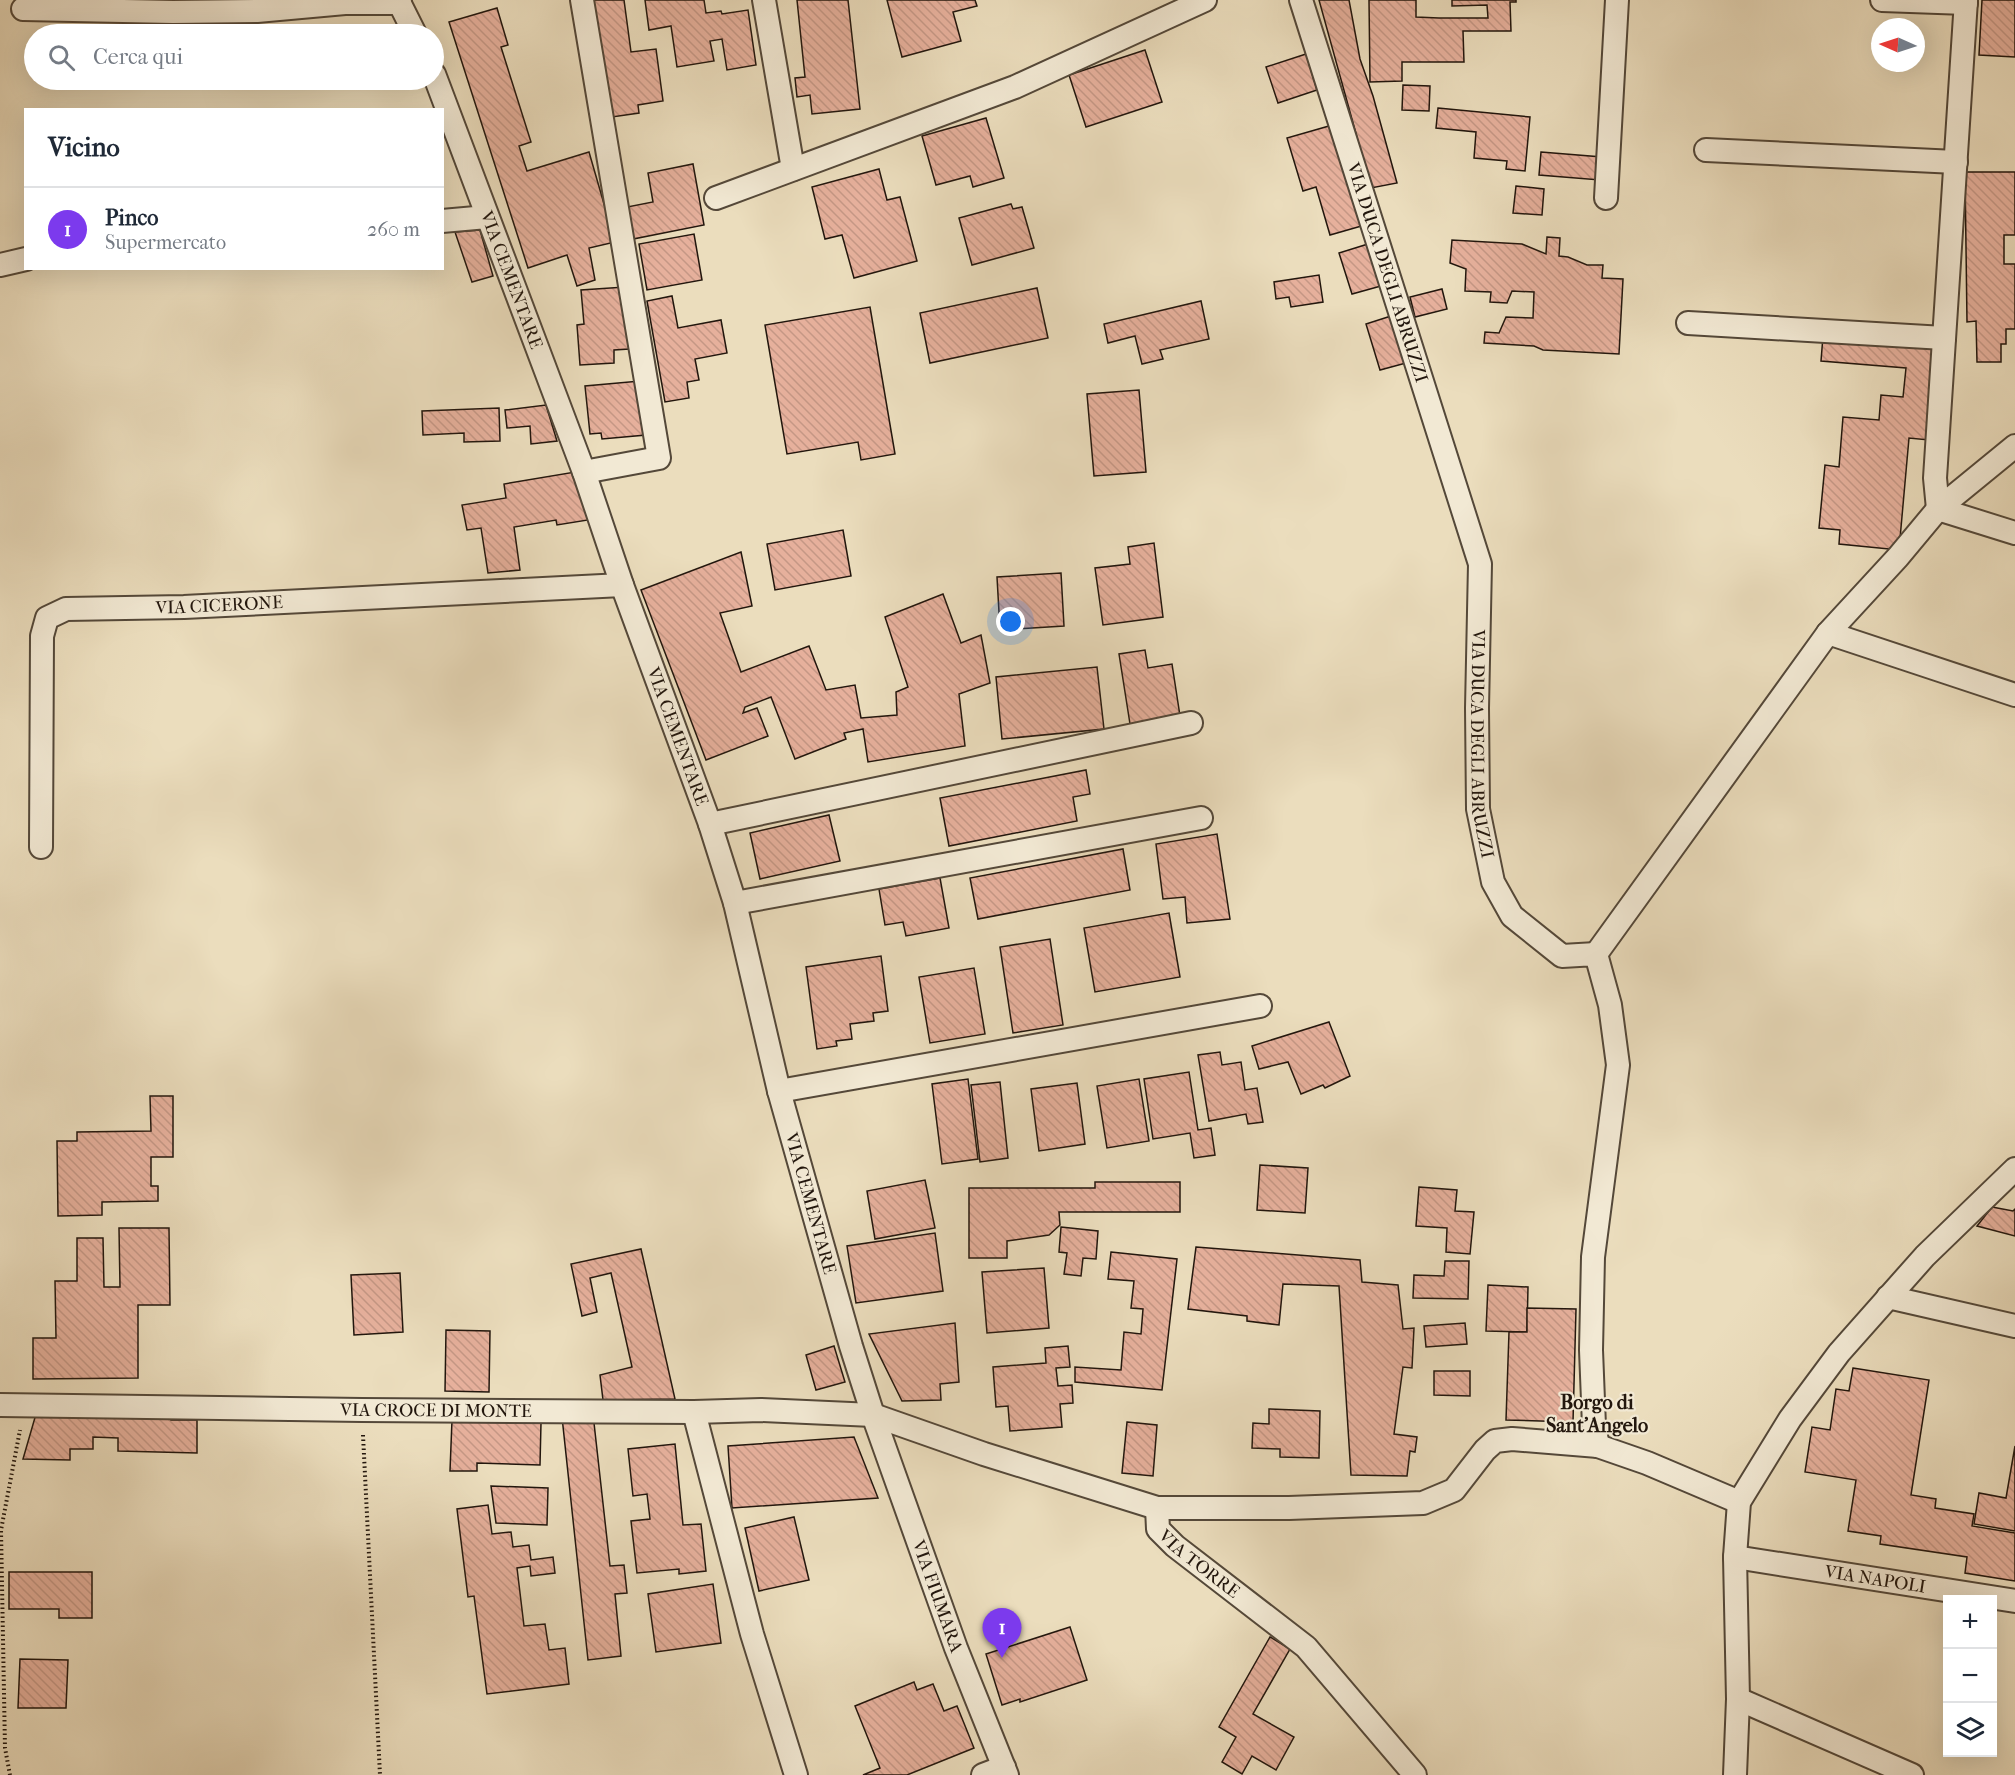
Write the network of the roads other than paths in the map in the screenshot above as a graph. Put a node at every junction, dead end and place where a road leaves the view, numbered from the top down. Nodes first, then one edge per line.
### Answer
1 (582, 0) edge
2 (764, 0) edge
3 (1205, 0) edge
4 (1301, 0) edge
5 (1617, 0) edge
6 (1882, 0) edge
7 (1966, 1) edge
8 (399, 2) edge
9 (23, 9) dead end
10 (410, 24) edge
11 (440, 90) edge
12 (1706, 150) dead end
13 (1956, 162) junction
14 (793, 169) junction
15 (716, 198) dead end
16 (1606, 198) dead end
17 (487, 217) junction
18 (444, 221) edge
19 (24, 259) edge
20 (0, 265) edge
21 (1688, 323) dead end
22 (1944, 338) junction
23 (2015, 446) edge
24 (584, 472) junction
25 (1938, 509) junction
26 (2015, 533) edge
27 (622, 585) junction
28 (1828, 633) junction
29 (2015, 695) edge
30 (1191, 723) dead end
31 (1201, 818) dead end
32 (710, 824) junction
33 (40, 847) dead end
34 (735, 903) junction
35 (1596, 954) junction
36 (1260, 1006) dead end
37 (779, 1090) junction
38 (2015, 1168) edge
39 (1888, 1297) junction
40 (2015, 1326) edge
41 (0, 1405) edge
42 (694, 1413) junction
43 (873, 1415) junction
44 (1598, 1446) junction
45 (1739, 1502) junction
46 (1157, 1508) junction
47 (1736, 1557) junction
48 (2015, 1601) edge
49 (1738, 1699) junction
50 (998, 1772) edge
51 (796, 1775) edge
52 (1415, 1775) edge
53 (1735, 1775) edge
54 (1912, 1775) edge

1 - 24 street
2 - 14 street
3 - 14 street
4 - 35 street, VIA DUCA DEGLI ABRUZZI
5 - 16 street
6 - 7 street
7 - 13 street
8 - 9 street
8 - 10 street
11 - 17 street, VIA CEMENTARE
12 - 13 street
13 - 22 street
14 - 15 street
17 - 18 street
17 - 24 street, VIA CEMENTARE
19 - 20 street
21 - 22 street
22 - 25 street
23 - 25 street
24 - 27 street, VIA CEMENTARE
25 - 26 street
25 - 28 street
27 - 32 street, VIA CEMENTARE
27 - 33 street, VIA CICERONE
28 - 29 street
28 - 35 street
30 - 32 street
31 - 34 street
32 - 34 street, VIA CEMENTARE
34 - 37 street, VIA CEMENTARE
35 - 44 street
36 - 37 street
37 - 43 street, VIA CEMENTARE
38 - 39 street
39 - 40 street
39 - 45 street
41 - 42 street, VIA CROCE DI MONTE
42 - 43 street, VIA CROCE DI MONTE
42 - 51 street
43 - 46 street, VIA TORRE
43 - 50 street, VIA FIUMARA
44 - 45 street
44 - 46 street
45 - 47 street
46 - 52 street, VIA TORRE
47 - 48 street, VIA NAPOLI
47 - 49 street
49 - 53 street
49 - 54 street

